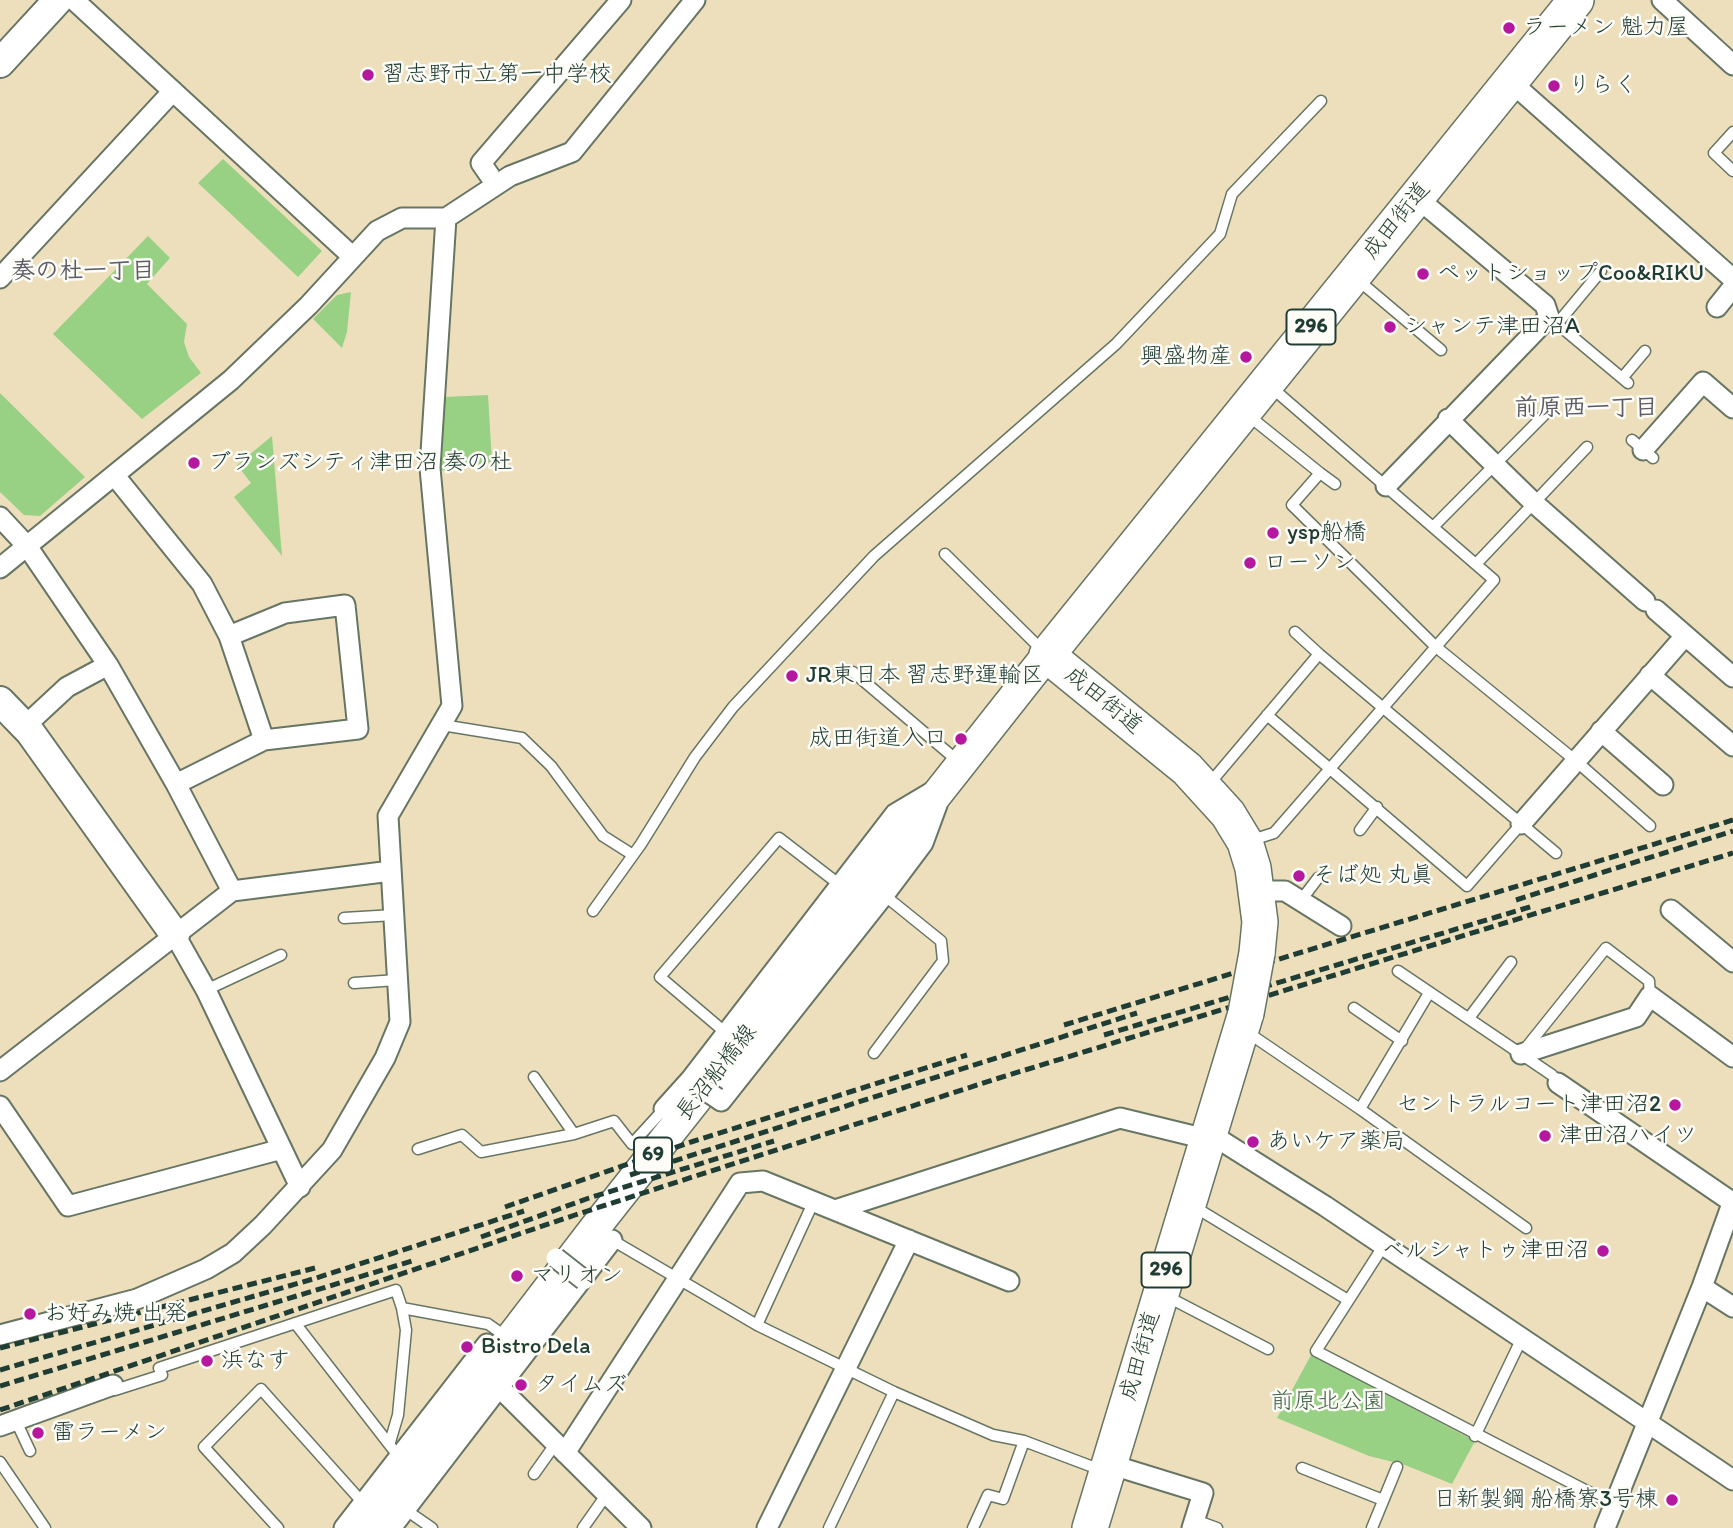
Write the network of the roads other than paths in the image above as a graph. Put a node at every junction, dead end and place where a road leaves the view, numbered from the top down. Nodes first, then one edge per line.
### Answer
1 (58, 0) edge
2 (74, 0) edge
3 (621, 0) edge
4 (695, 0) edge
5 (1576, 0) edge
6 (1662, 0) edge
7 (0, 63) edge
8 (1733, 65) edge
9 (1511, 82) junction
10 (173, 91) junction
11 (1321, 101) dead end
12 (1733, 132) edge
13 (1733, 171) edge
14 (490, 176) dead end
15 (1416, 197) junction
16 (446, 218) junction
17 (353, 257) junction
18 (1601, 271) dead end
19 (1352, 275) junction
20 (0, 278) edge
21 (1733, 279) edge
22 (1733, 287) edge
23 (1717, 307) dead end
24 (1553, 321) junction
25 (1441, 350) dead end
26 (1644, 351) dead end
27 (1266, 383) junction
28 (1733, 408) edge
29 (1550, 409) dead end
30 (1243, 411) junction
31 (1448, 419) junction
32 (1587, 447) dead end
33 (1642, 450) dead end
34 (1495, 465) junction
35 (1320, 473) junction
36 (114, 477) junction
37 (1335, 484) dead end
38 (1386, 486) junction
39 (1534, 503) junction
40 (0, 517) edge
41 (1433, 527) junction
42 (27, 546) junction
43 (945, 554) dead end
44 (1476, 564) junction
45 (0, 568) edge
46 (1295, 632) dead end
47 (229, 636) junction
48 (1685, 636) junction
49 (1437, 647) junction
50 (1320, 654) junction
51 (1047, 655) junction
52 (108, 665) junction
53 (853, 672) dead end
54 (1650, 675) junction
55 (1733, 677) edge
56 (0, 701) edge
57 (1384, 707) junction
58 (1267, 715) junction
59 (442, 725) junction
60 (25, 726) junction
61 (1601, 731) junction
62 (264, 740) junction
63 (1733, 746) edge
64 (1576, 761) junction
65 (1330, 768) junction
66 (953, 774) junction
67 (176, 784) junction
68 (1663, 785) dead end
69 (1206, 787) junction
70 (1377, 807) junction
71 (1521, 824) junction
72 (1650, 826) dead end
73 (1360, 830) dead end
74 (1245, 842) junction
75 (1556, 853) dead end
76 (634, 855) junction
77 (391, 871) junction
78 (1318, 878) dead end
79 (840, 885) junction
80 (232, 891) junction
81 (1258, 891) junction
82 (884, 895) junction
83 (1302, 900) junction
84 (1671, 910) dead end
85 (593, 911) dead end
86 (394, 915) junction
87 (344, 918) dead end
88 (1341, 926) dead end
89 (175, 935) junction
90 (282, 955) dead end
91 (1733, 961) edge
92 (1511, 962) dead end
93 (1398, 971) dead end
94 (397, 980) junction
95 (354, 983) dead end
96 (206, 989) junction
97 (1429, 993) junction
98 (1650, 996) junction
99 (1354, 1008) dead end
100 (1469, 1018) junction
101 (1244, 1021) junction
102 (726, 1033) junction
103 (1402, 1041) junction
104 (874, 1053) dead end
105 (1521, 1054) junction
106 (1733, 1057) edge
107 (0, 1071) edge
108 (534, 1077) dead end
109 (694, 1082) junction
110 (1558, 1083) joint
111 (0, 1106) edge
112 (664, 1109) joint
113 (1360, 1109) junction
114 (574, 1134) junction
115 (1208, 1136) junction
116 (282, 1149) junction
117 (418, 1149) dead end
118 (300, 1187) junction
119 (1733, 1201) edge
120 (813, 1203) junction
121 (1187, 1203) junction
122 (835, 1210) junction
123 (1526, 1228) dead end
124 (612, 1240) joint
125 (909, 1240) junction
126 (1384, 1245) junction
127 (584, 1280) junction
128 (677, 1280) junction
129 (1009, 1281) dead end
130 (1702, 1287) junction
131 (1159, 1293) junction
132 (1348, 1300) junction
133 (1733, 1307) edge
134 (402, 1308) junction
135 (295, 1323) junction
136 (757, 1325) junction
137 (498, 1331) junction
138 (0, 1335) edge
139 (1522, 1338) junction
140 (1268, 1349) dead end
141 (847, 1369) junction
142 (113, 1385) joint
143 (500, 1388) junction
144 (894, 1392) junction
145 (1649, 1422) junction
146 (8, 1423) edge
147 (1475, 1436) junction
148 (1024, 1441) junction
149 (561, 1448) junction
150 (394, 1449) junction
151 (30, 1451) dead end
152 (0, 1462) edge
153 (1397, 1467) dead end
154 (1108, 1468) junction
155 (1302, 1468) dead end
156 (534, 1474) dead end
157 (1733, 1480) edge
158 (607, 1494) junction
159 (1383, 1500) junction
160 (1614, 1505) junction
161 (406, 1510) junction
162 (364, 1515) edge
163 (1194, 1524) edge
164 (45, 1528) edge
165 (278, 1528) edge
166 (344, 1528) edge
167 (391, 1528) edge
168 (432, 1528) edge
169 (583, 1528) edge
170 (640, 1528) edge
171 (767, 1528) edge
172 (829, 1528) edge
173 (973, 1528) edge
174 (1090, 1528) edge
175 (1217, 1528) edge
176 (1372, 1528) edge
177 (1605, 1528) edge

1 - 7 street
2 - 10 street
3 - 14 street
4 - 16 street
5 - 9 highway, 成田街道 / 296
6 - 8 street
9 - 15 highway, 成田街道 / 296
9 - 21 street
10 - 17 street
10 - 20 street
11 - 76 lane
12 - 13 lane
15 - 19 highway, 成田街道 / 296
15 - 24 street
16 - 17 street
16 - 59 street
17 - 36 street
18 - 24 lane
19 - 25 lane
19 - 27 highway, 成田街道 / 296
22 - 23 street
24 - 26 lane
24 - 31 street
27 - 30 highway, 成田街道 / 296
27 - 38 lane
28 - 33 street
29 - 34 lane
30 - 35 lane
30 - 51 highway, 成田街道 / 296
31 - 34 street
31 - 38 street
32 - 39 lane
34 - 39 street
34 - 41 lane
35 - 37 lane
35 - 49 lane
36 - 42 street
36 - 47 street
38 - 41 lane
39 - 44 lane
39 - 48 street
40 - 42 street
41 - 44 lane
42 - 45 street
42 - 52 street
43 - 51 lane
44 - 49 lane
46 - 50 lane
47 - 62 street
47 - 62 street
48 - 54 street
48 - 55 street
49 - 57 lane
49 - 64 lane
50 - 57 lane
50 - 58 lane
51 - 66 main road, 長沼船橋線 / 69
51 - 69 highway, 成田街道 / 296
52 - 60 street
52 - 67 street
53 - 66 lane
54 - 61 street
54 - 63 street
56 - 60 street
57 - 65 lane
57 - 71 lane
58 - 65 lane
58 - 69 lane
59 - 76 lane
59 - 77 street
60 - 89 street
61 - 64 street
61 - 68 street
62 - 67 street
64 - 71 street
64 - 72 lane
65 - 70 lane
65 - 74 lane
66 - 79 street
66 - 82 street
66 - 162 main road, 長沼船橋線 / 69
67 - 80 street
69 - 74 highway, 成田街道 / 296
70 - 71 lane
70 - 73 lane
71 - 75 lane
74 - 81 highway, 成田街道 / 296
76 - 85 lane
77 - 80 street
77 - 86 street
78 - 83 lane
79 - 102 street
79 - 102 lane
80 - 89 street
81 - 83 street
81 - 101 highway, 成田街道 / 296, bridge
82 - 104 lane
82 - 109 street, bridge
83 - 88 street
84 - 91 street
86 - 87 lane
86 - 94 street
89 - 96 street
89 - 107 street
90 - 96 lane
92 - 100 lane
93 - 97 lane
94 - 95 lane
94 - 118 street
96 - 116 street
97 - 100 lane
97 - 103 lane
98 - 105 street
98 - 105 lane
98 - 106 street
99 - 103 lane
100 - 105 lane
101 - 113 lane
101 - 115 highway, 成田街道 / 296
102 - 109 street
103 - 113 lane
105 - 110 lane
108 - 114 lane
109 - 112 street
110 - 119 street
111 - 116 street
112 - 114 lane
113 - 123 lane
114 - 117 lane
115 - 121 highway, 成田街道 / 296
115 - 122 street
115 - 126 street
116 - 118 street
118 - 138 street
119 - 130 street
120 - 122 street
120 - 128 street
120 - 136 lane
121 - 131 highway, 成田街道 / 296
121 - 132 lane
122 - 125 street
124 - 127 street
124 - 128 lane
125 - 129 street
125 - 141 street
126 - 132 lane
126 - 139 street
127 - 137 street, bridge
127 - 143 street
128 - 136 lane
128 - 149 street
130 - 133 street
130 - 145 street
131 - 140 lane
131 - 154 highway, 成田街道 / 296
132 - 147 lane
134 - 135 lane
134 - 137 lane
134 - 150 lane
135 - 142 lane
135 - 150 lane
136 - 141 lane
137 - 150 street
139 - 145 street
139 - 147 lane
141 - 144 lane
141 - 171 street
142 - 146 street
143 - 149 street
143 - 161 street
144 - 148 lane
144 - 172 lane
145 - 157 street
145 - 160 street
146 - 151 lane
147 - 160 lane
148 - 154 lane
148 - 173 lane
149 - 156 lane
149 - 158 street
150 - 162 street
152 - 164 lane
153 - 159 lane
154 - 163 street
154 - 174 highway, 成田街道 / 296
155 - 159 lane
158 - 169 lane
158 - 170 street
159 - 176 lane
160 - 177 street
161 - 167 street
161 - 168 lane
162 - 165 lane
162 - 166 street
163 - 175 lane

